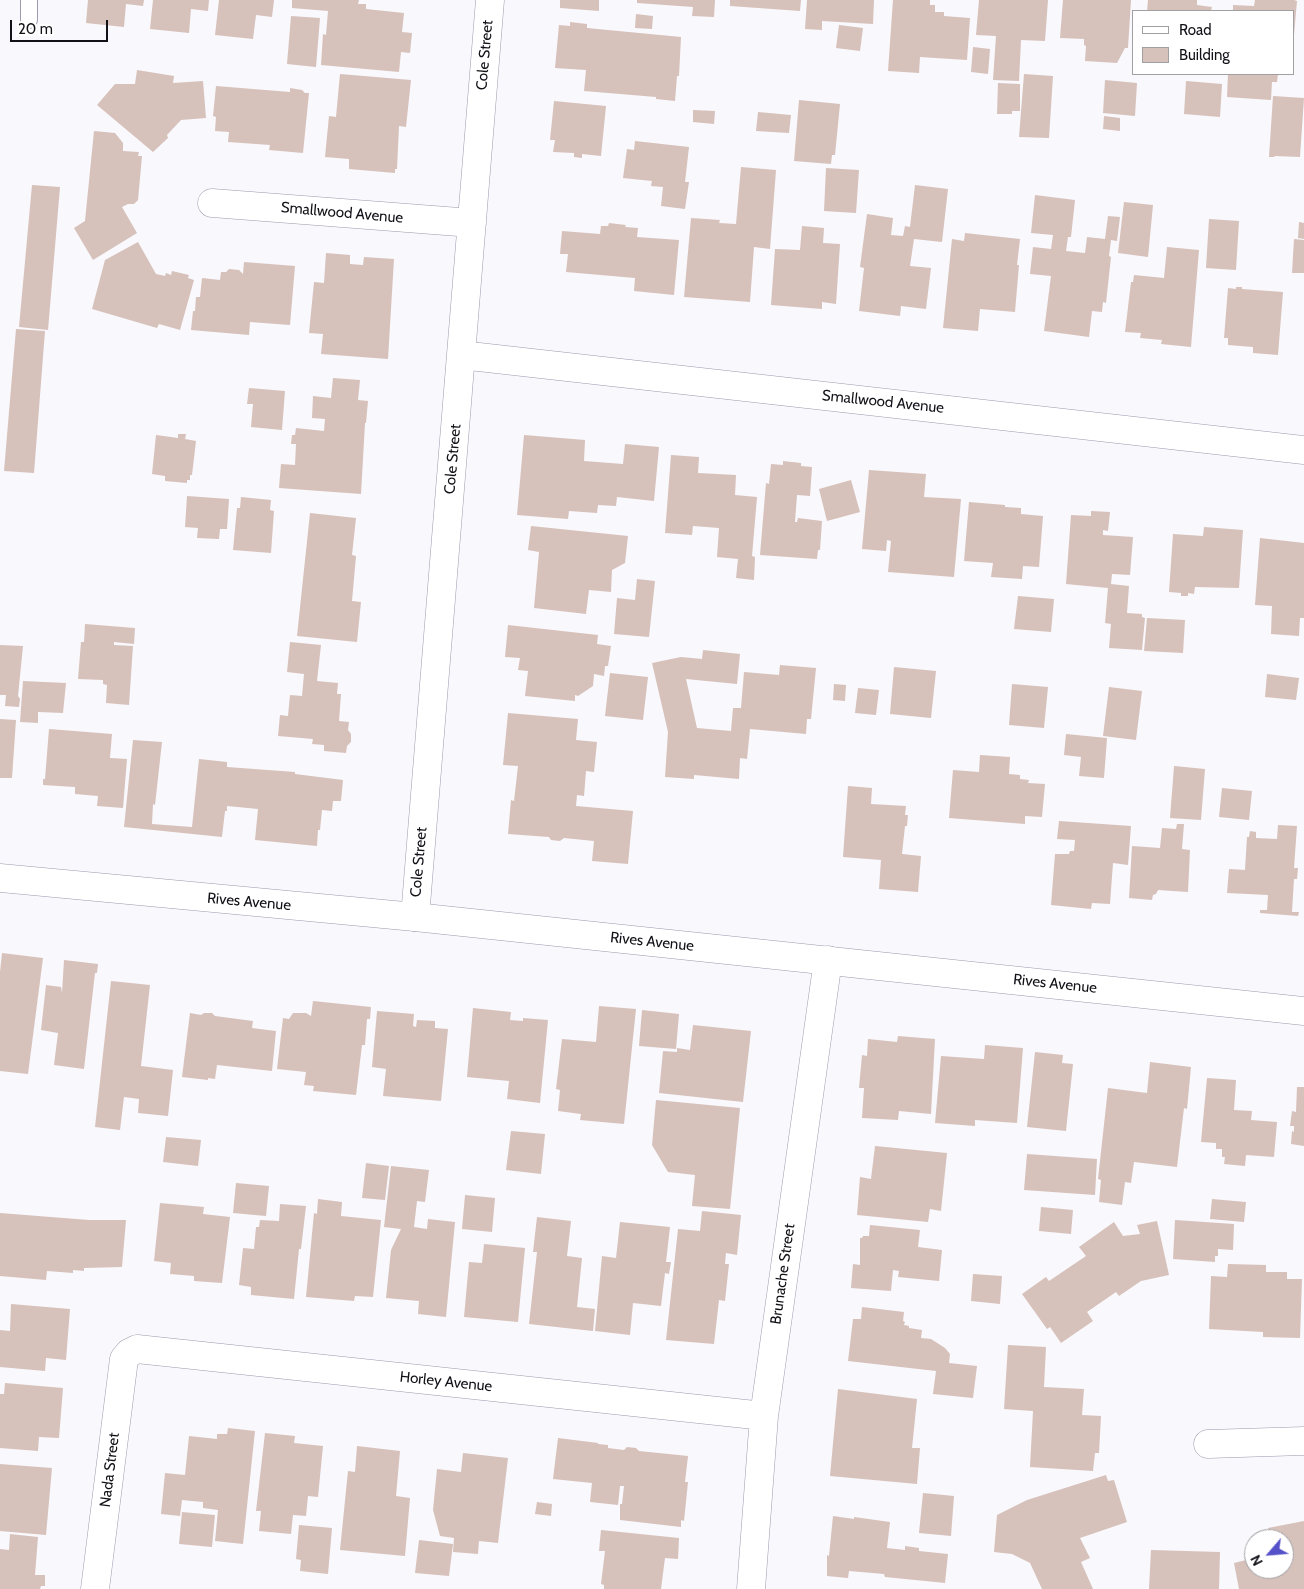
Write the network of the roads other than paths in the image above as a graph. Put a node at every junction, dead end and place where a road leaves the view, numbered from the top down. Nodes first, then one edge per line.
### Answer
1 (29, 0) edge
2 (490, 0) edge
3 (29, 20) dead end
4 (212, 203) dead end
5 (472, 224) junction
6 (461, 355) junction
7 (1304, 450) edge
8 (0, 878) edge
9 (415, 917) junction
10 (828, 960) junction
11 (1304, 1011) edge
12 (129, 1353) joint
13 (764, 1416) junction
14 (1304, 1441) edge
15 (1208, 1444) dead end
16 (95, 1589) edge
17 (751, 1589) edge

1 - 3 lane
2 - 5 street, Cole Street
4 - 5 street, Smallwood Avenue
5 - 6 street, Cole Street
6 - 7 street, Smallwood Avenue
6 - 9 street, Cole Street
8 - 9 street, Rives Avenue
9 - 10 street, Rives Avenue
10 - 11 street, Rives Avenue
10 - 13 street, Brunache Street
12 - 13 street, Horley Avenue
12 - 16 street, Nada Street
13 - 17 street, Brunache Street
14 - 15 street

